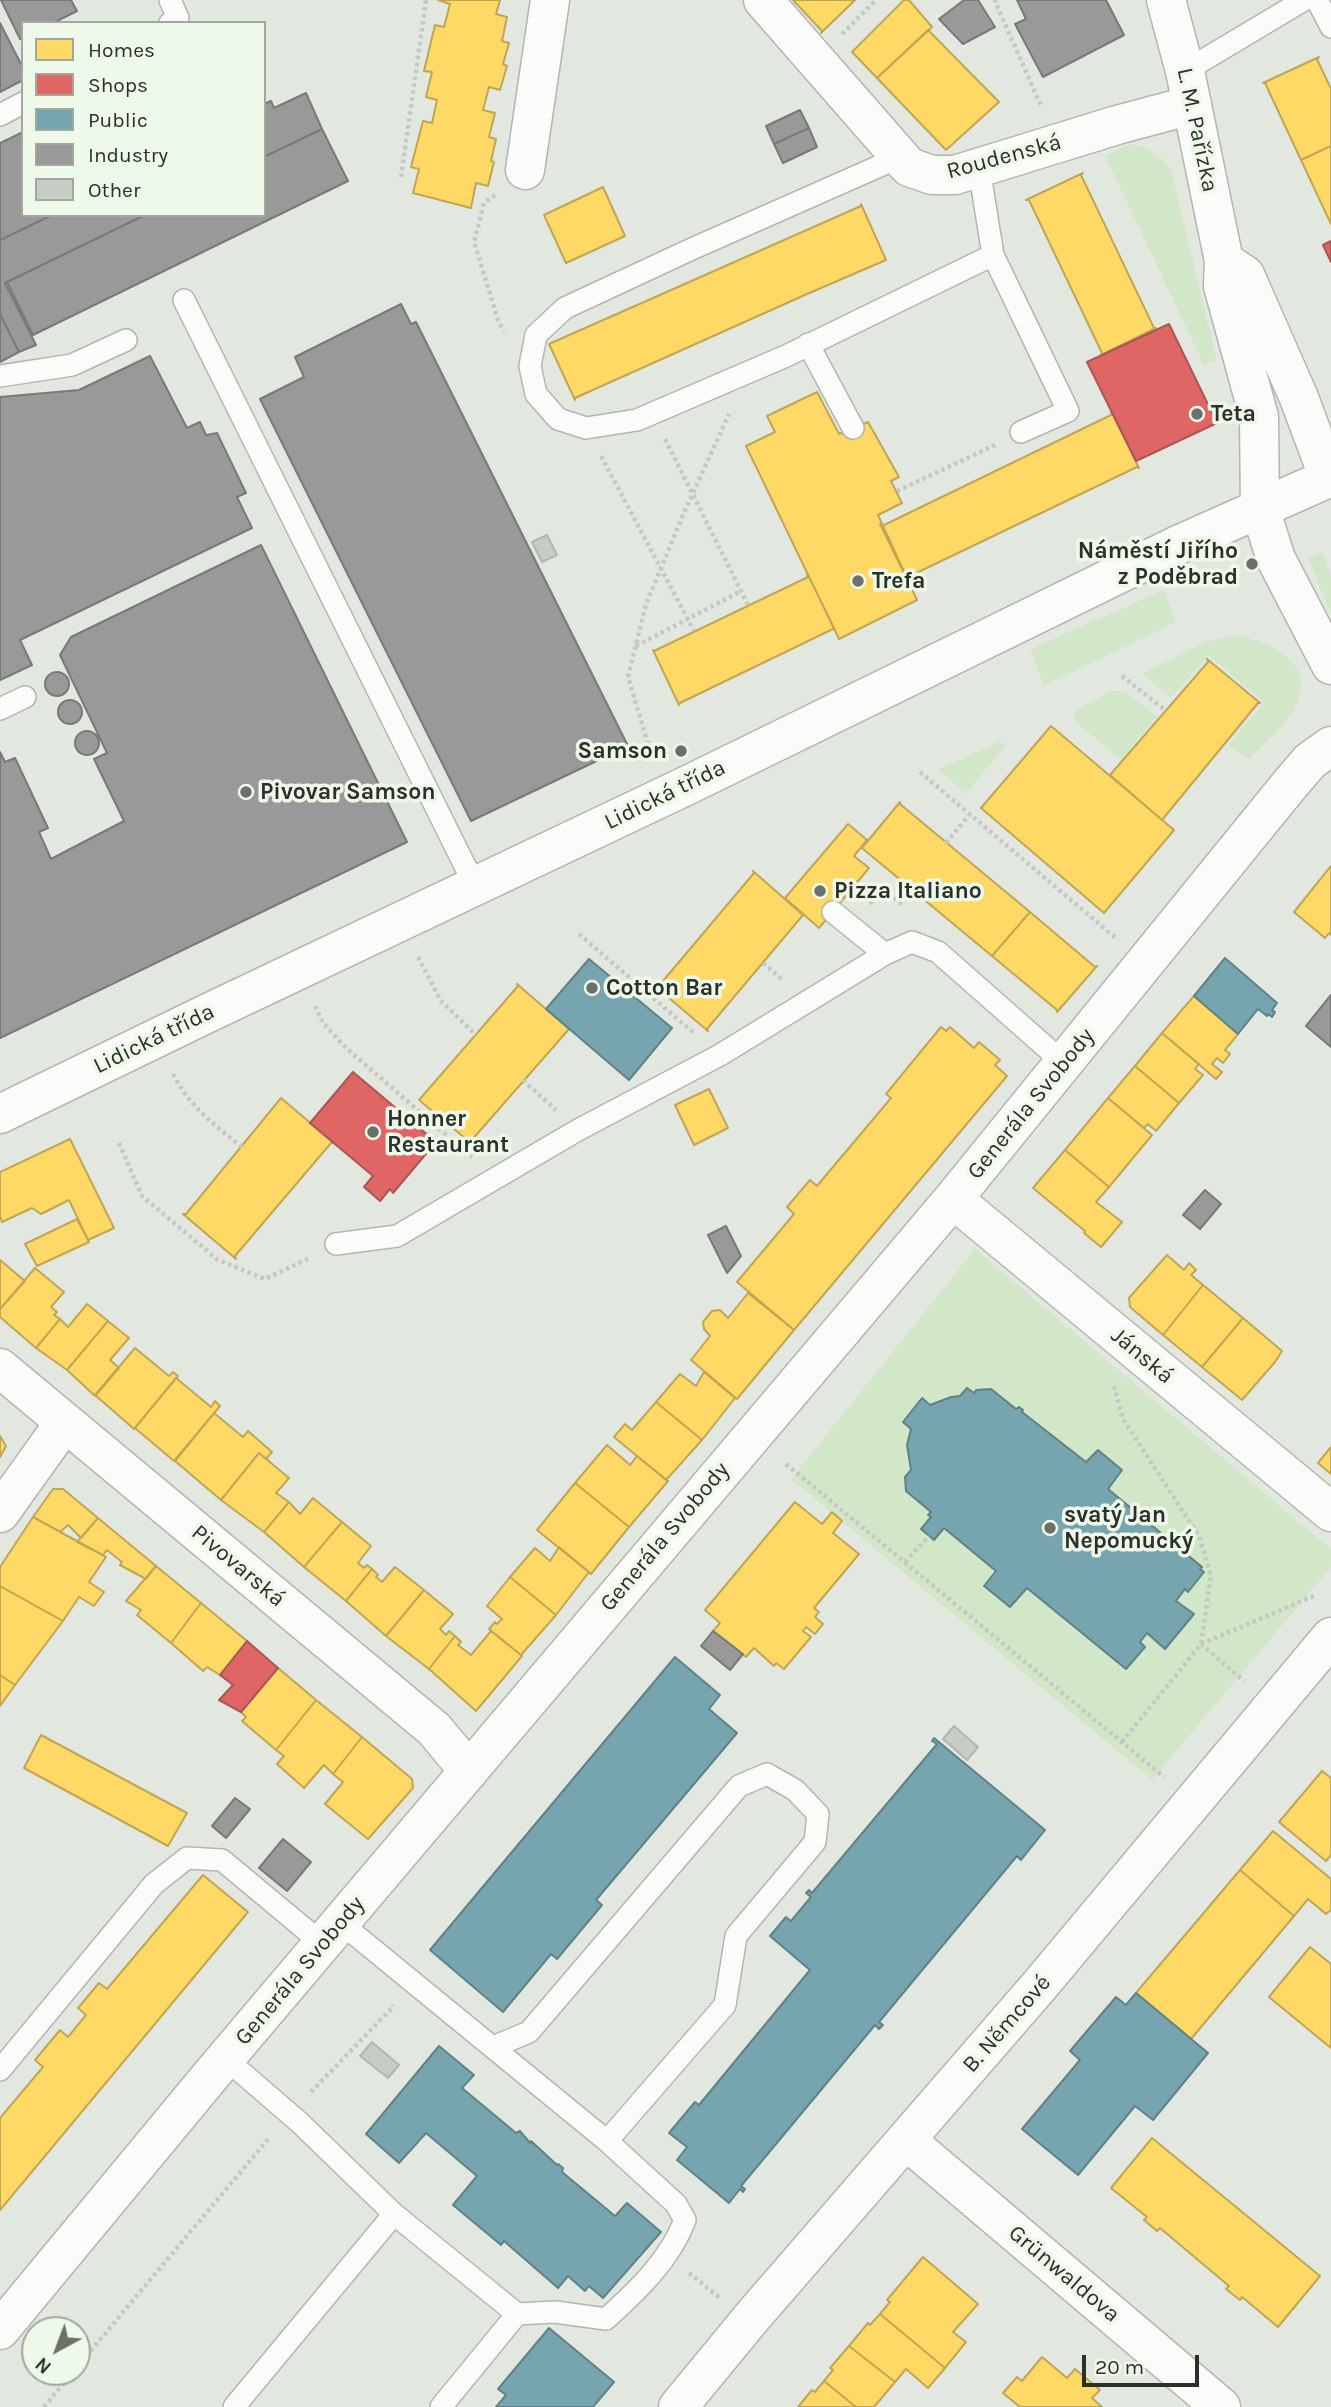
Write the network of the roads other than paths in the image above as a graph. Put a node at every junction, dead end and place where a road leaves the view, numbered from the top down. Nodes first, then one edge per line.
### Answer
1 (170, 0) edge
2 (550, 0) edge
3 (763, 0) edge
4 (1167, 0) edge
5 (1304, 0) edge
6 (1317, 0) edge
7 (173, 21) edge
8 (1331, 27) edge
9 (1188, 88) junction
10 (21, 104) edge
11 (0, 115) edge
12 (900, 157) junction
13 (979, 168) junction
14 (525, 170) road end
15 (993, 254) junction
16 (1224, 261) junction
17 (184, 300) dead end
18 (126, 341) dead end
19 (808, 345) junction
20 (0, 376) edge
21 (853, 428) dead end
22 (1021, 432) road end
23 (1330, 480) edge
24 (1260, 509) junction
25 (1331, 665) edge
26 (25, 697) dead end
27 (0, 709) edge
28 (1331, 746) edge
29 (475, 886) junction
30 (833, 912) dead end
31 (886, 954) junction
32 (1065, 1064) junction
33 (0, 1114) edge
34 (953, 1199) junction
35 (336, 1244) road end
36 (0, 1368) edge
37 (65, 1422) junction
38 (1331, 1512) edge
39 (0, 1513) edge
40 (1331, 1637) edge
41 (469, 1771) junction
42 (333, 1935) junction
43 (492, 2047) junction
44 (226, 2059) junction
45 (0, 2070) edge
46 (607, 2141) junction
47 (907, 2141) junction
48 (394, 2214) junction
49 (517, 2314) junction
50 (0, 2330) edge
51 (234, 2407) edge
52 (440, 2407) edge
53 (678, 2407) edge
54 (1221, 2407) edge

1 - 7 lane
2 - 14 street
3 - 12 street, Roudenská
4 - 9 street, L. M. Pařízka
5 - 9 lane
6 - 8 lane
9 - 13 street, Roudenská
9 - 16 street, L. M. Pařízka
10 - 11 lane
12 - 13 street, Roudenská
12 - 19 lane
13 - 15 lane
15 - 19 lane
15 - 22 lane
16 - 23 street
16 - 24 street, L. M. Pařízka
17 - 29 lane
18 - 20 lane
19 - 21 lane
23 - 24 street, Lidická třída
24 - 25 street, L. M. Pařízka
24 - 29 street, Lidická třída
26 - 27 lane
28 - 32 street, Generála Svobody
29 - 33 street, Lidická třída
30 - 31 lane
31 - 32 lane
31 - 35 lane
32 - 34 street, Generála Svobody
34 - 38 street, Jánská
34 - 41 street, Generála Svobody
36 - 37 street, Pivovarská
37 - 39 street
37 - 41 street, Pivovarská
40 - 47 street, B. Němcové
41 - 42 street, Generála Svobody
42 - 43 lane
42 - 44 street, Generála Svobody
42 - 45 lane
43 - 46 lane
43 - 46 lane
44 - 48 lane
44 - 50 street, Generála Svobody
46 - 49 lane
47 - 53 street, B. Němcové
47 - 54 street, Grünwaldova
48 - 49 lane
48 - 51 lane
49 - 52 lane

